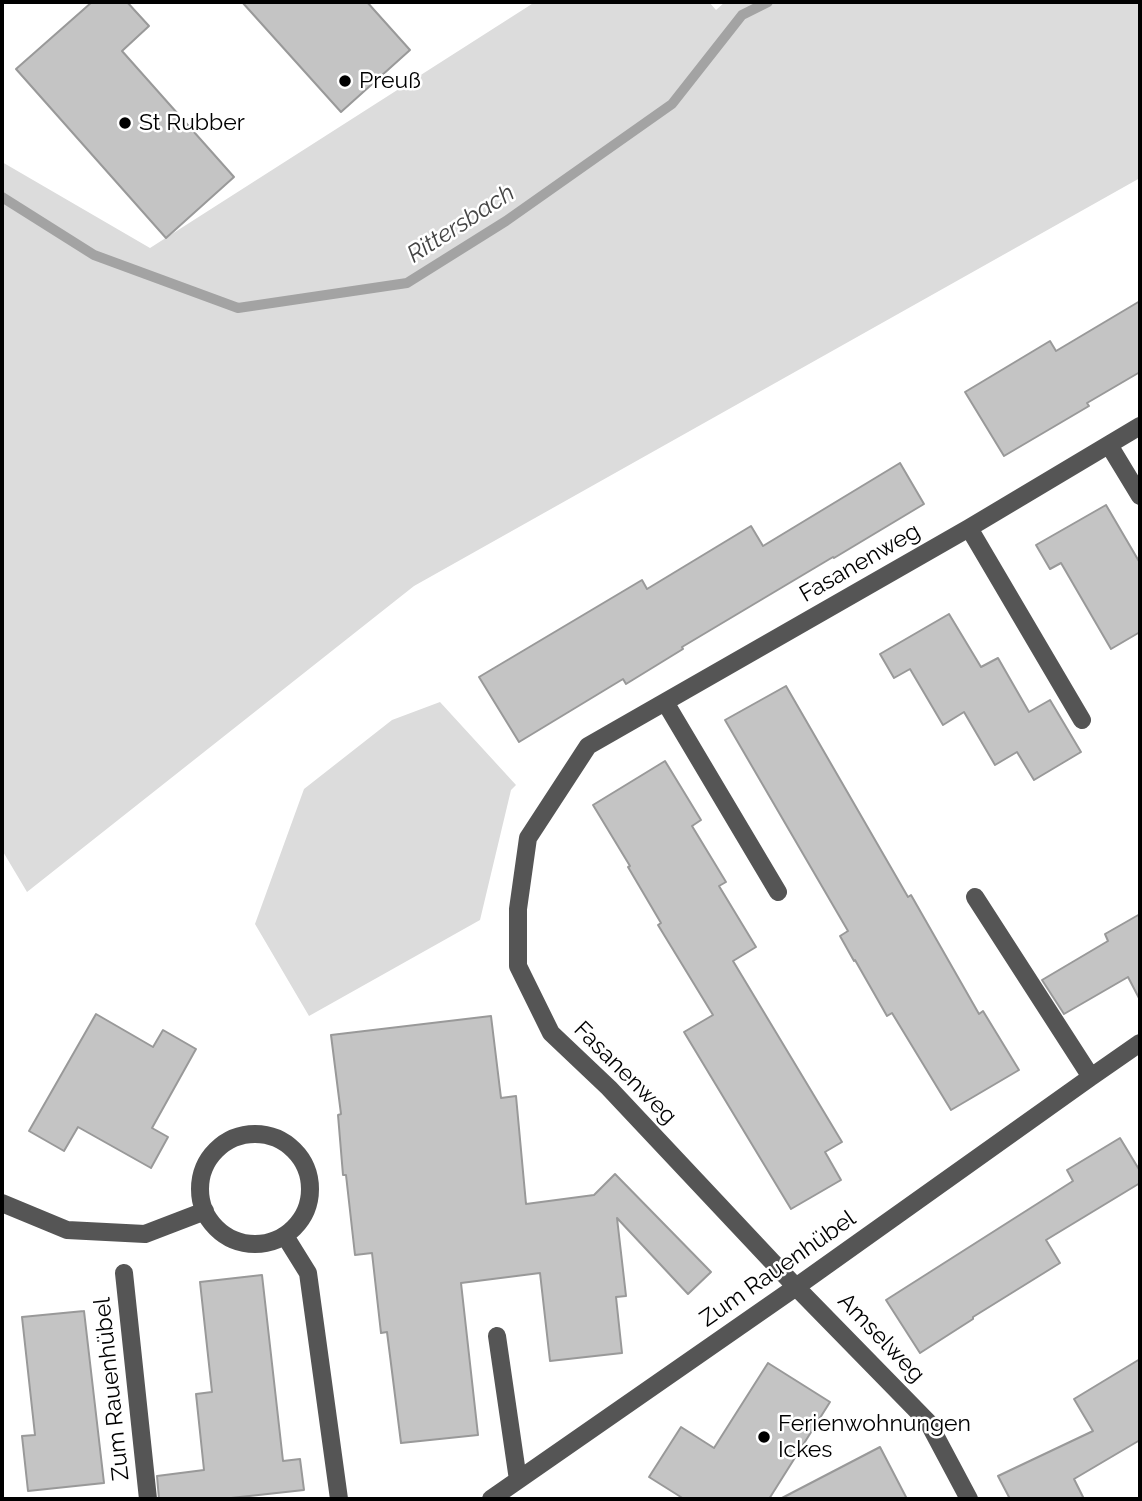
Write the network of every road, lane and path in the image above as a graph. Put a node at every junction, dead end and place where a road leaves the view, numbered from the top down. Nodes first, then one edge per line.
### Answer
1 (1140, 426) edge
2 (1109, 445) junction
3 (1140, 496) edge
4 (969, 528) junction
5 (665, 702) junction
6 (1082, 720) dead end
7 (778, 892) dead end
8 (975, 898) dead end
9 (1140, 1043) edge
10 (1091, 1077) junction
11 (2, 1203) edge
12 (205, 1211) junction
13 (285, 1236) junction
14 (124, 1273) dead end
15 (796, 1287) junction
16 (497, 1336) dead end
17 (519, 1480) junction
18 (148, 1499) edge
19 (339, 1499) edge
20 (491, 1499) edge
21 (969, 1499) edge

1 - 2 street, Fasanenweg
2 - 3 street
2 - 4 street, Fasanenweg
4 - 5 street, Fasanenweg
4 - 6 street
5 - 7 street
5 - 15 street, Fasanenweg
8 - 10 street
9 - 10 street, Zum Rauenhübel
10 - 15 street, Zum Rauenhübel
11 - 12 street
12 - 13 street
12 - 13 street
13 - 19 street
14 - 18 street, Zum Rauenhübel
15 - 17 street, Zum Rauenhübel
15 - 21 street, Amselweg
16 - 17 street
17 - 20 street, Zum Rauenhübel

